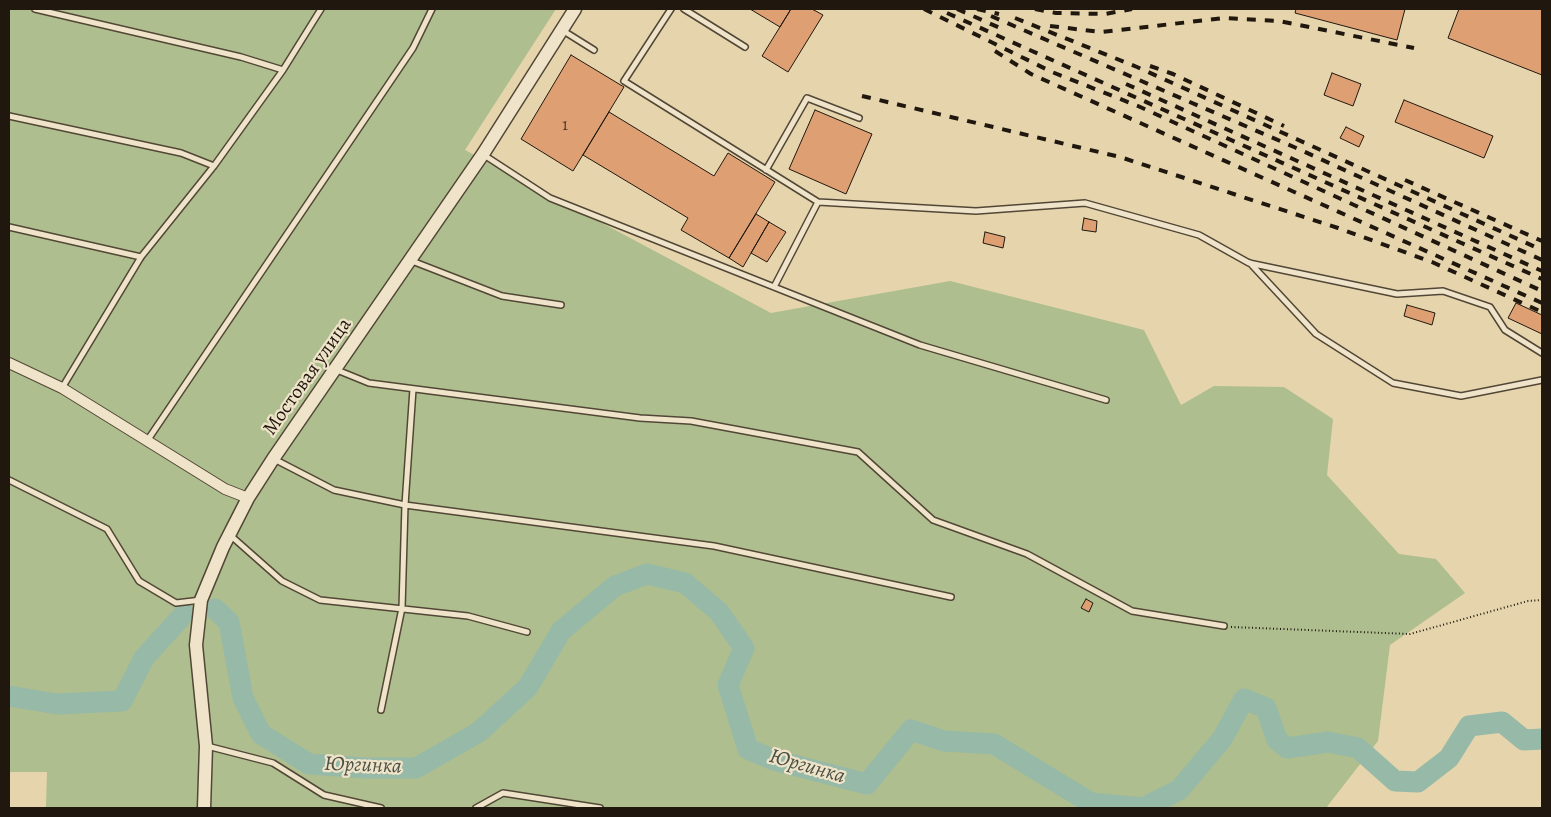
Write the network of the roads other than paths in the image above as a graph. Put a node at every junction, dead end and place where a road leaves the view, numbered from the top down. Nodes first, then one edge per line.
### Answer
1 (35, 9) edge
2 (321, 9) edge
3 (432, 9) edge
4 (575, 9) edge
5 (671, 9) edge
6 (684, 9) edge
7 (562, 30) junction
8 (745, 47) dead end
9 (594, 50) dead end
10 (283, 70) junction
11 (9, 116) edge
12 (859, 118) dead end
13 (483, 154) junction
14 (214, 166) junction
15 (766, 170) junction
16 (818, 202) junction
17 (9, 227) edge
18 (141, 257) junction
19 (411, 261) junction
20 (1249, 263) junction
21 (774, 287) junction
22 (561, 305) dead end
23 (1542, 353) edge
24 (9, 363) edge
25 (337, 370) junction
26 (1542, 380) edge
27 (62, 388) junction
28 (413, 389) junction
29 (1106, 400) dead end
30 (147, 441) junction
31 (274, 458) junction
32 (9, 480) edge
33 (248, 498) junction
34 (405, 506) junction
35 (230, 534) junction
36 (951, 597) dead end
37 (201, 600) junction
38 (402, 608) junction
39 (1224, 626) road end
40 (527, 632) dead end
41 (380, 710) dead end
42 (206, 746) junction
43 (204, 808) edge
44 (381, 808) edge
45 (476, 808) edge
46 (600, 808) edge

1 - 10 lane
2 - 10 lane
3 - 30 lane
4 - 7 street, Мостовая улица
5 - 15 lane
6 - 8 lane
7 - 9 lane
7 - 13 street, Мостовая улица
10 - 14 lane
11 - 14 lane
12 - 15 lane
13 - 19 street, Мостовая улица
13 - 21 lane
14 - 18 lane
15 - 16 lane
16 - 20 lane
16 - 21 lane
17 - 18 lane
18 - 27 lane
19 - 22 lane
19 - 25 street, Мостовая улица
20 - 23 lane
20 - 26 lane
21 - 29 lane
24 - 27 street
25 - 28 lane
25 - 31 street, Мостовая улица
27 - 30 street
28 - 34 lane
28 - 39 lane
30 - 33 street
31 - 33 street, Мостовая улица
31 - 34 lane
32 - 37 lane
33 - 35 street, Мостовая улица
34 - 36 lane
34 - 38 lane
35 - 37 street, Мостовая улица
35 - 38 lane
37 - 42 street, Мостовая улица
38 - 40 lane
38 - 41 lane
42 - 43 street, Мостовая улица
42 - 44 lane
45 - 46 lane

